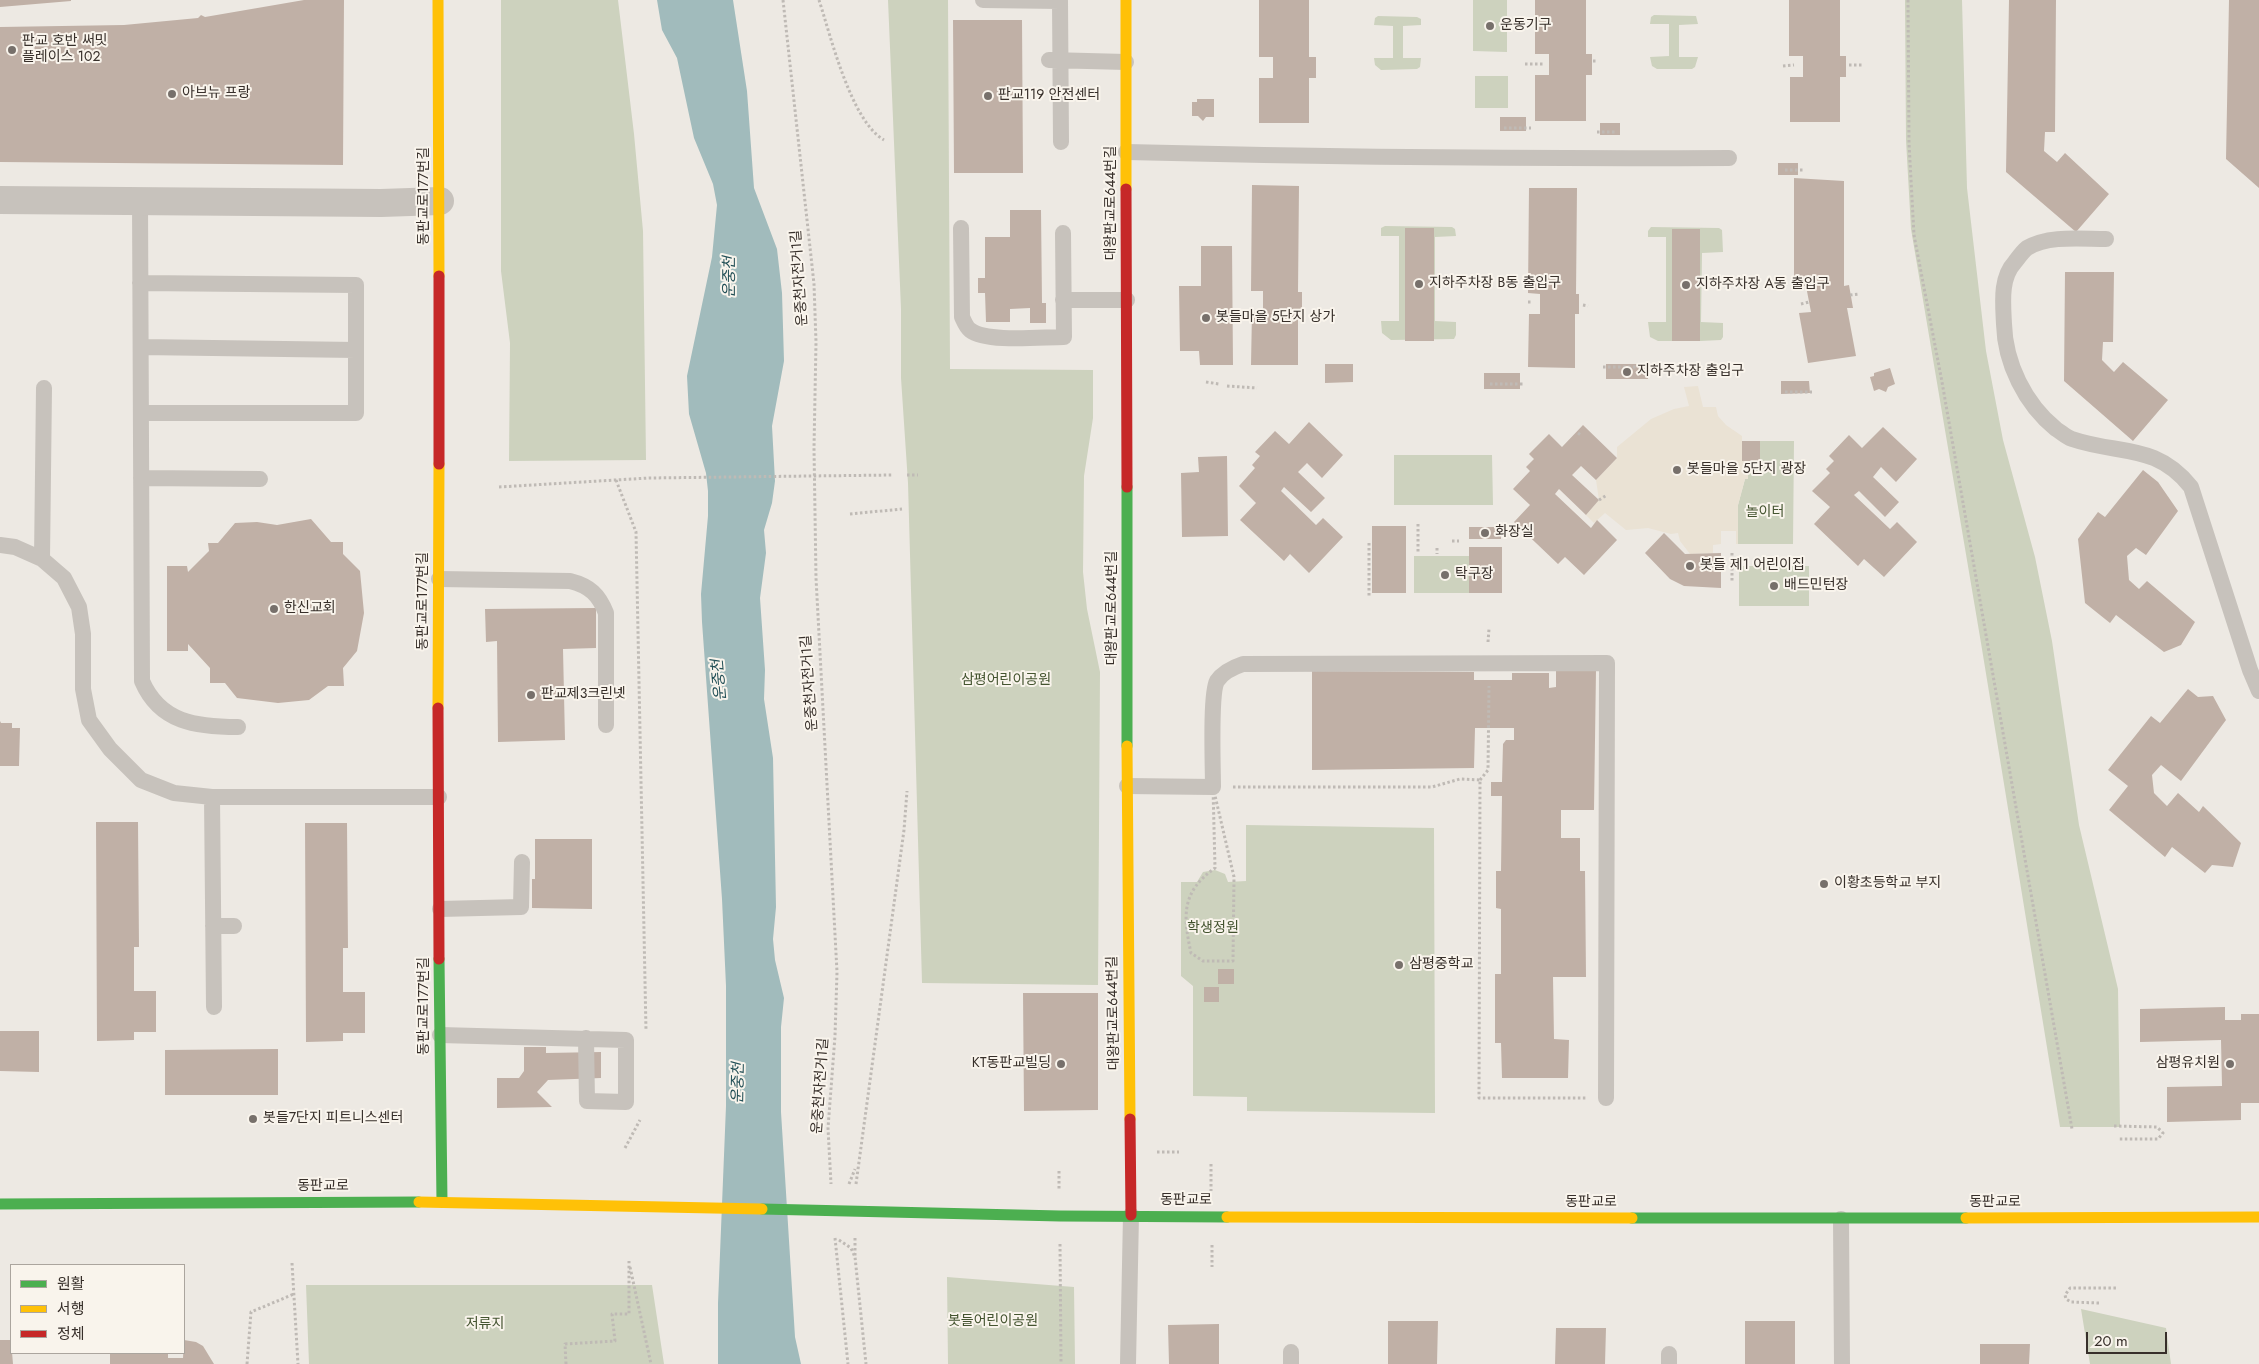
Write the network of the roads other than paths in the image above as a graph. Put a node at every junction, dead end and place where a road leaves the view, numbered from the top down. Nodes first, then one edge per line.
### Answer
1 (438, 0) edge
2 (983, 0) edge
3 (1126, 0) edge
4 (1055, 61) junction
5 (1126, 62) junction
6 (1061, 142) dead end
7 (1126, 152) junction
8 (1729, 158) dead end
9 (0, 200) edge
10 (140, 200) junction
11 (440, 201) junction
12 (961, 228) dead end
13 (1063, 233) dead end
14 (2106, 239) dead end
15 (140, 283) junction
16 (1063, 300) junction
17 (1127, 300) junction
18 (141, 347) junction
19 (356, 350) junction
20 (44, 388) dead end
21 (141, 413) junction
22 (141, 478) junction
23 (260, 479) dead end
24 (0, 545) edge
25 (42, 559) junction
26 (439, 579) junction
27 (2259, 691) edge
28 (606, 725) dead end
29 (238, 727) dead end
30 (1127, 786) junction
31 (212, 798) junction
32 (439, 798) junction
33 (522, 862) dead end
34 (440, 909) junction
35 (213, 926) junction
36 (234, 926) dead end
37 (214, 1007) dead end
38 (440, 1035) junction
39 (586, 1038) dead end
40 (1606, 1098) road end
41 (442, 1202) junction
42 (0, 1204) edge
43 (1131, 1215) junction
44 (2259, 1218) edge
45 (1841, 1219) junction
46 (1128, 1364) edge
47 (1842, 1364) edge

1 - 11 street, 동판교로177번길
2 - 4 lane
3 - 5 street, 대왕판교로644번길
4 - 5 lane
4 - 6 lane
5 - 7 street, 대왕판교로644번길
7 - 8 lane
7 - 17 street, 대왕판교로644번길
9 - 10 street
10 - 11 street
10 - 15 lane
11 - 26 street, 동판교로177번길
12 - 16 lane
13 - 16 lane
14 - 27 lane
15 - 18 lane
15 - 19 lane
16 - 17 lane
17 - 30 street, 대왕판교로644번길
18 - 19 lane
18 - 21 lane
19 - 21 lane
20 - 25 lane
21 - 22 lane
22 - 23 lane
22 - 29 lane
24 - 25 lane
25 - 31 lane
26 - 28 lane
26 - 32 street, 동판교로177번길
30 - 40 lane
30 - 43 street, 대왕판교로644번길
31 - 32 lane
31 - 35 lane
32 - 34 street, 동판교로177번길
33 - 34 lane
34 - 38 street, 동판교로177번길
35 - 36 lane
35 - 37 lane
38 - 39 lane
38 - 41 street, 동판교로177번길
41 - 42 street, 동판교로
41 - 43 street, 동판교로
43 - 45 street, 동판교로
43 - 46 lane
44 - 45 street, 동판교로
45 - 47 lane

